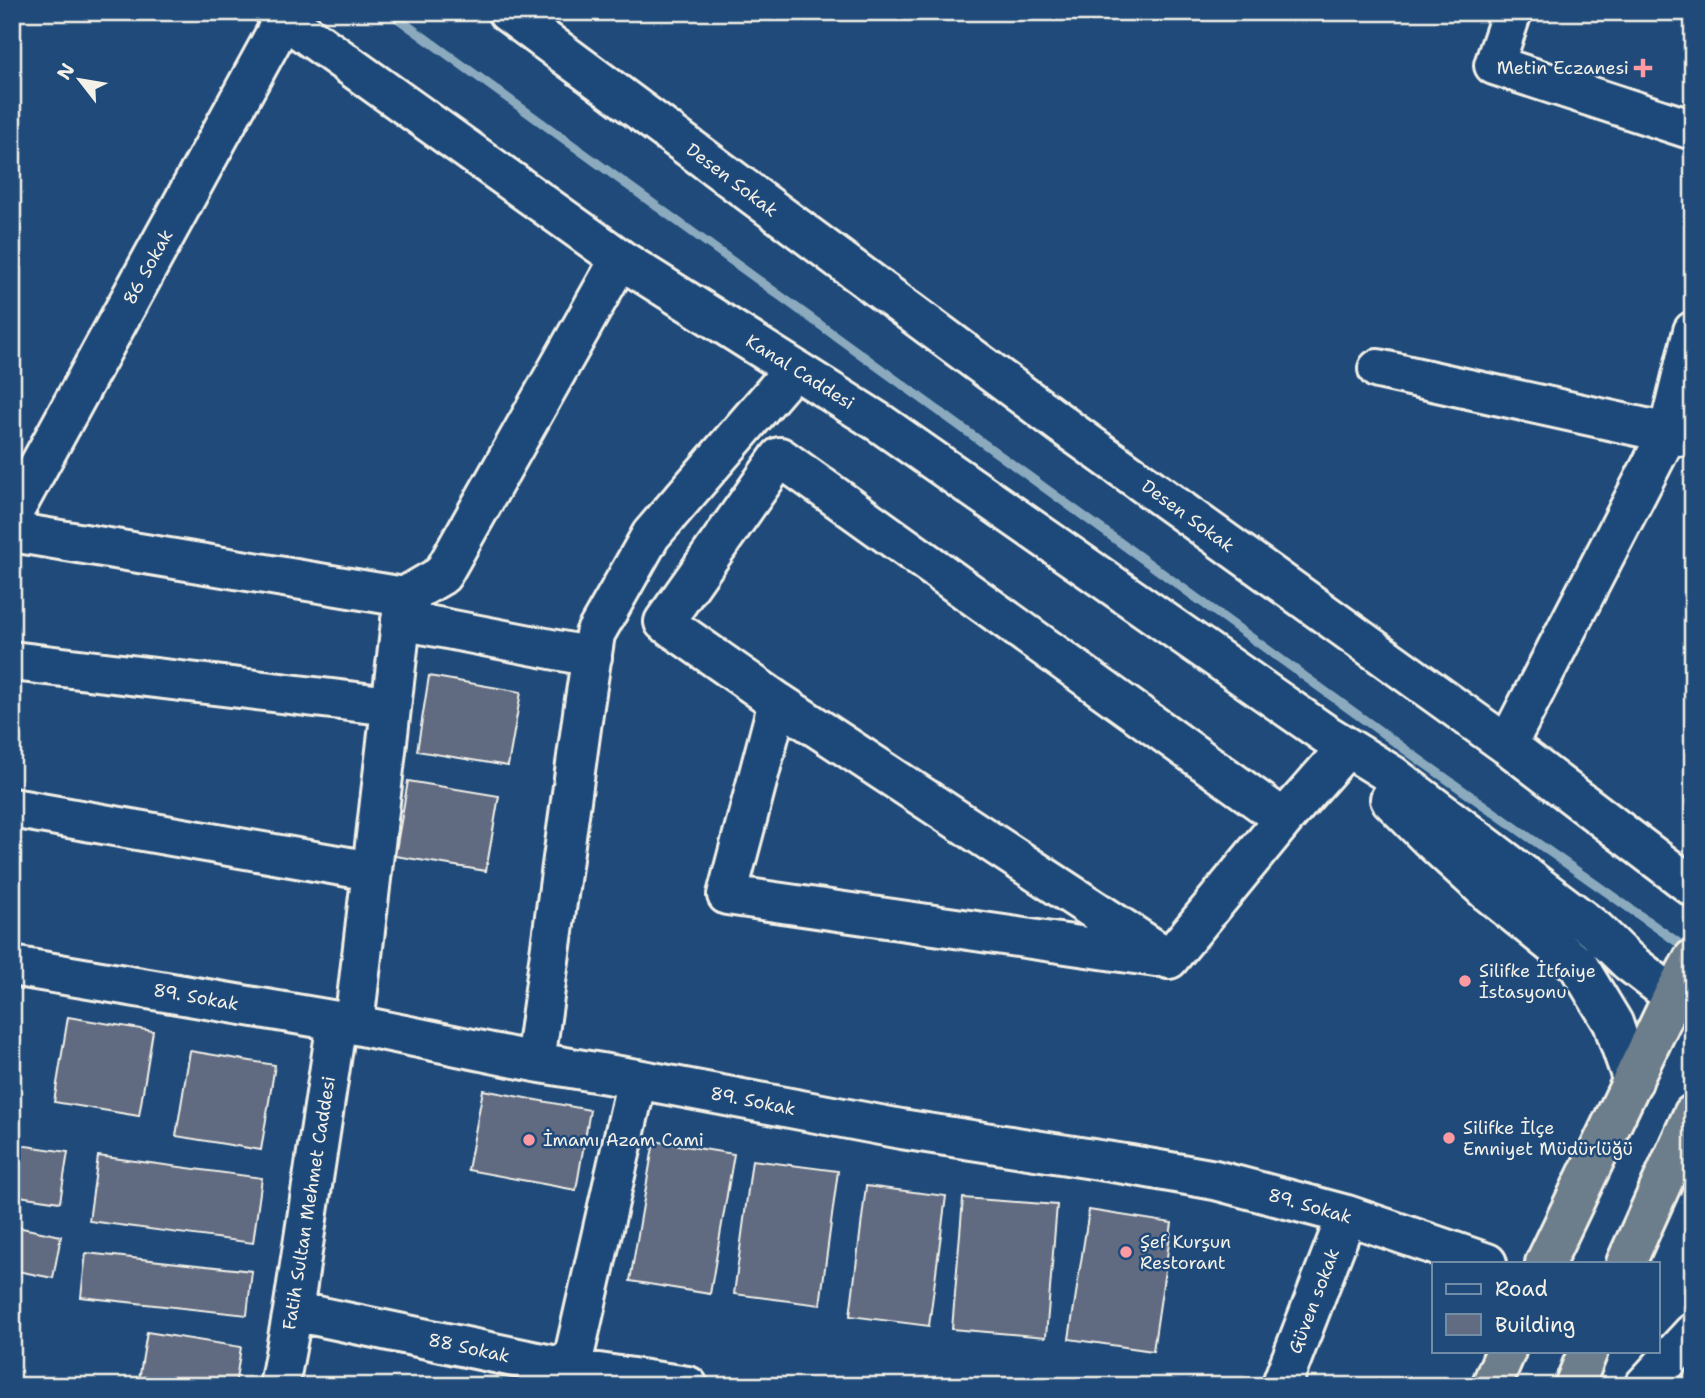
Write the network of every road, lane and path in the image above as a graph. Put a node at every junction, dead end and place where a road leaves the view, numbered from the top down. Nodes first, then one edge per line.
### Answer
1 (507, 12) edge
2 (1512, 12) edge
3 (279, 15) edge
4 (1693, 130) edge
5 (620, 259) junction
6 (1693, 331) edge
7 (793, 369) junction
8 (1378, 369) dead end
9 (1680, 435) edge
10 (12, 515) edge
11 (12, 532) edge
12 (403, 609) junction
13 (592, 657) junction
14 (12, 661) edge
15 (778, 702) junction
16 (391, 706) junction
17 (1333, 743) junction
18 (1507, 744) junction
19 (12, 808) edge
20 (1284, 819) junction
21 (371, 871) junction
22 (1693, 887) edge
23 (1169, 959) junction
24 (1693, 959) edge
25 (12, 966) edge
26 (1673, 996) junction
27 (345, 1022) junction
28 (535, 1062) junction
29 (637, 1079) junction
30 (1633, 1081) junction
31 (1693, 1114) edge
32 (1347, 1215) junction
33 (1484, 1262) edge
34 (1545, 1262) edge
35 (1626, 1262) edge
36 (293, 1311) junction
37 (1693, 1333) edge
38 (1506, 1352) edge
39 (1588, 1352) edge
40 (592, 1376) edge
41 (279, 1386) edge
42 (688, 1386) edge
43 (1281, 1386) edge
44 (1491, 1386) edge
45 (1574, 1386) edge
46 (1644, 1386) edge

1 - 18 street, Desen Sokak
2 - 4 street
3 - 5 street, Kanal Caddesi
3 - 10 street, 86 Sokak
5 - 7 street, Kanal Caddesi
5 - 12 street
6 - 9 street
7 - 13 street
7 - 17 street, Kanal Caddesi
8 - 9 street
9 - 18 street
11 - 12 street
12 - 13 street
12 - 16 street, Fatih Sultan Mehmet Caddesi
13 - 28 street
14 - 16 street
15 - 20 street
15 - 23 street
15 - 23 street
16 - 21 street, Fatih Sultan Mehmet Caddesi
17 - 20 street
17 - 26 street
17 - 30 street
18 - 22 street, Desen Sokak
19 - 21 street
20 - 23 street
21 - 27 street, Fatih Sultan Mehmet Caddesi
24 - 26 highway
25 - 27 street, 89. Sokak
26 - 30 highway
27 - 28 street, 89. Sokak
27 - 36 street, Fatih Sultan Mehmet Caddesi
28 - 29 street, 89. Sokak
29 - 32 street, 89. Sokak
29 - 40 street
30 - 34 highway
31 - 35 highway
32 - 33 street, 89. Sokak
32 - 43 street, Güven sokak
36 - 40 street, 88 Sokak
36 - 41 street, Fatih Sultan Mehmet Caddesi
37 - 46 street
38 - 44 highway
39 - 45 highway
40 - 42 street, 88 Sokak

